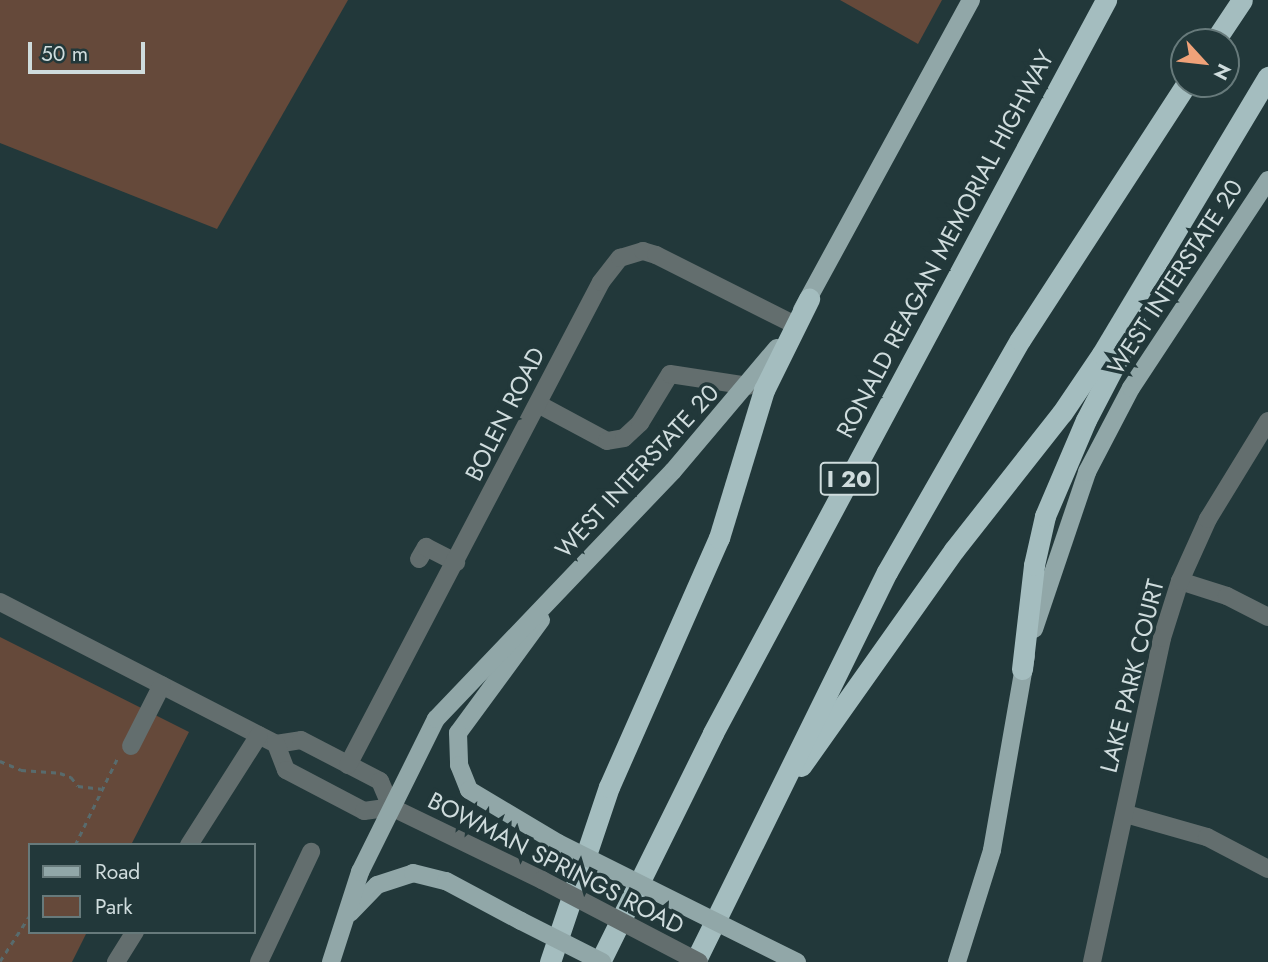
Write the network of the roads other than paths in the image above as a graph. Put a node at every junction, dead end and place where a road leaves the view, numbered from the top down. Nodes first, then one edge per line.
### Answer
1 (971, 0) edge
2 (1105, 0) edge
3 (1242, 0) edge
4 (1223, 28) edge
5 (1268, 77) edge
6 (1177, 98) edge
7 (1268, 180) edge
8 (1188, 211) junction
9 (809, 299) junction
10 (793, 324) junction
11 (748, 386) junction
12 (538, 404) junction
13 (1268, 421) edge
14 (419, 559) dead end
15 (456, 562) junction
16 (1180, 581) junction
17 (556, 593) junction
18 (0, 602) edge
19 (1268, 617) edge
20 (1022, 669) junction
21 (162, 685) junction
22 (259, 735) junction
23 (276, 744) junction
24 (126, 745) road end
25 (348, 765) junction
26 (391, 807) junction
27 (766, 813) junction
28 (1126, 814) junction
29 (190, 843) edge
30 (311, 852) dead end
31 (1268, 869) edge
32 (344, 921) junction
33 (134, 934) edge
34 (116, 962) edge
35 (260, 962) edge
36 (331, 962) edge
37 (550, 962) edge
38 (601, 962) edge
39 (697, 962) edge
40 (797, 962) edge
41 (957, 962) edge
42 (1092, 962) edge

1 - 9 main road, WEST INTERSTATE 20
2 - 38 highway, RONALD REAGAN MEMORIAL HIGHWAY / I 20
3 - 4 highway
5 - 8 highway
6 - 27 highway
7 - 20 main road, WEST INTERSTATE 20
8 - 20 highway
8 - 27 highway
9 - 10 main road, WEST INTERSTATE 20
9 - 37 highway
10 - 11 main road, WEST INTERSTATE 20
10 - 12 street, BOLEN ROAD
11 - 12 street
11 - 17 main road, WEST INTERSTATE 20
12 - 15 street, BOLEN ROAD
13 - 16 street, LAKE PARK COURT
14 - 15 street
15 - 25 street, BOLEN ROAD
16 - 19 street
16 - 28 street, LAKE PARK COURT
17 - 26 main road, WEST INTERSTATE 20
17 - 40 main road, bridge
18 - 21 street
20 - 41 main road, WEST INTERSTATE 20
21 - 22 street
21 - 24 street
22 - 23 street
22 - 29 street
23 - 25 street
23 - 26 street
25 - 26 street
26 - 32 main road, WEST INTERSTATE 20
26 - 39 street, BOWMAN SPRINGS ROAD, bridge
27 - 39 highway
28 - 31 street
28 - 42 street, LAKE PARK COURT
30 - 35 street
32 - 36 main road, WEST INTERSTATE 20
32 - 38 main road, bridge
33 - 34 street

